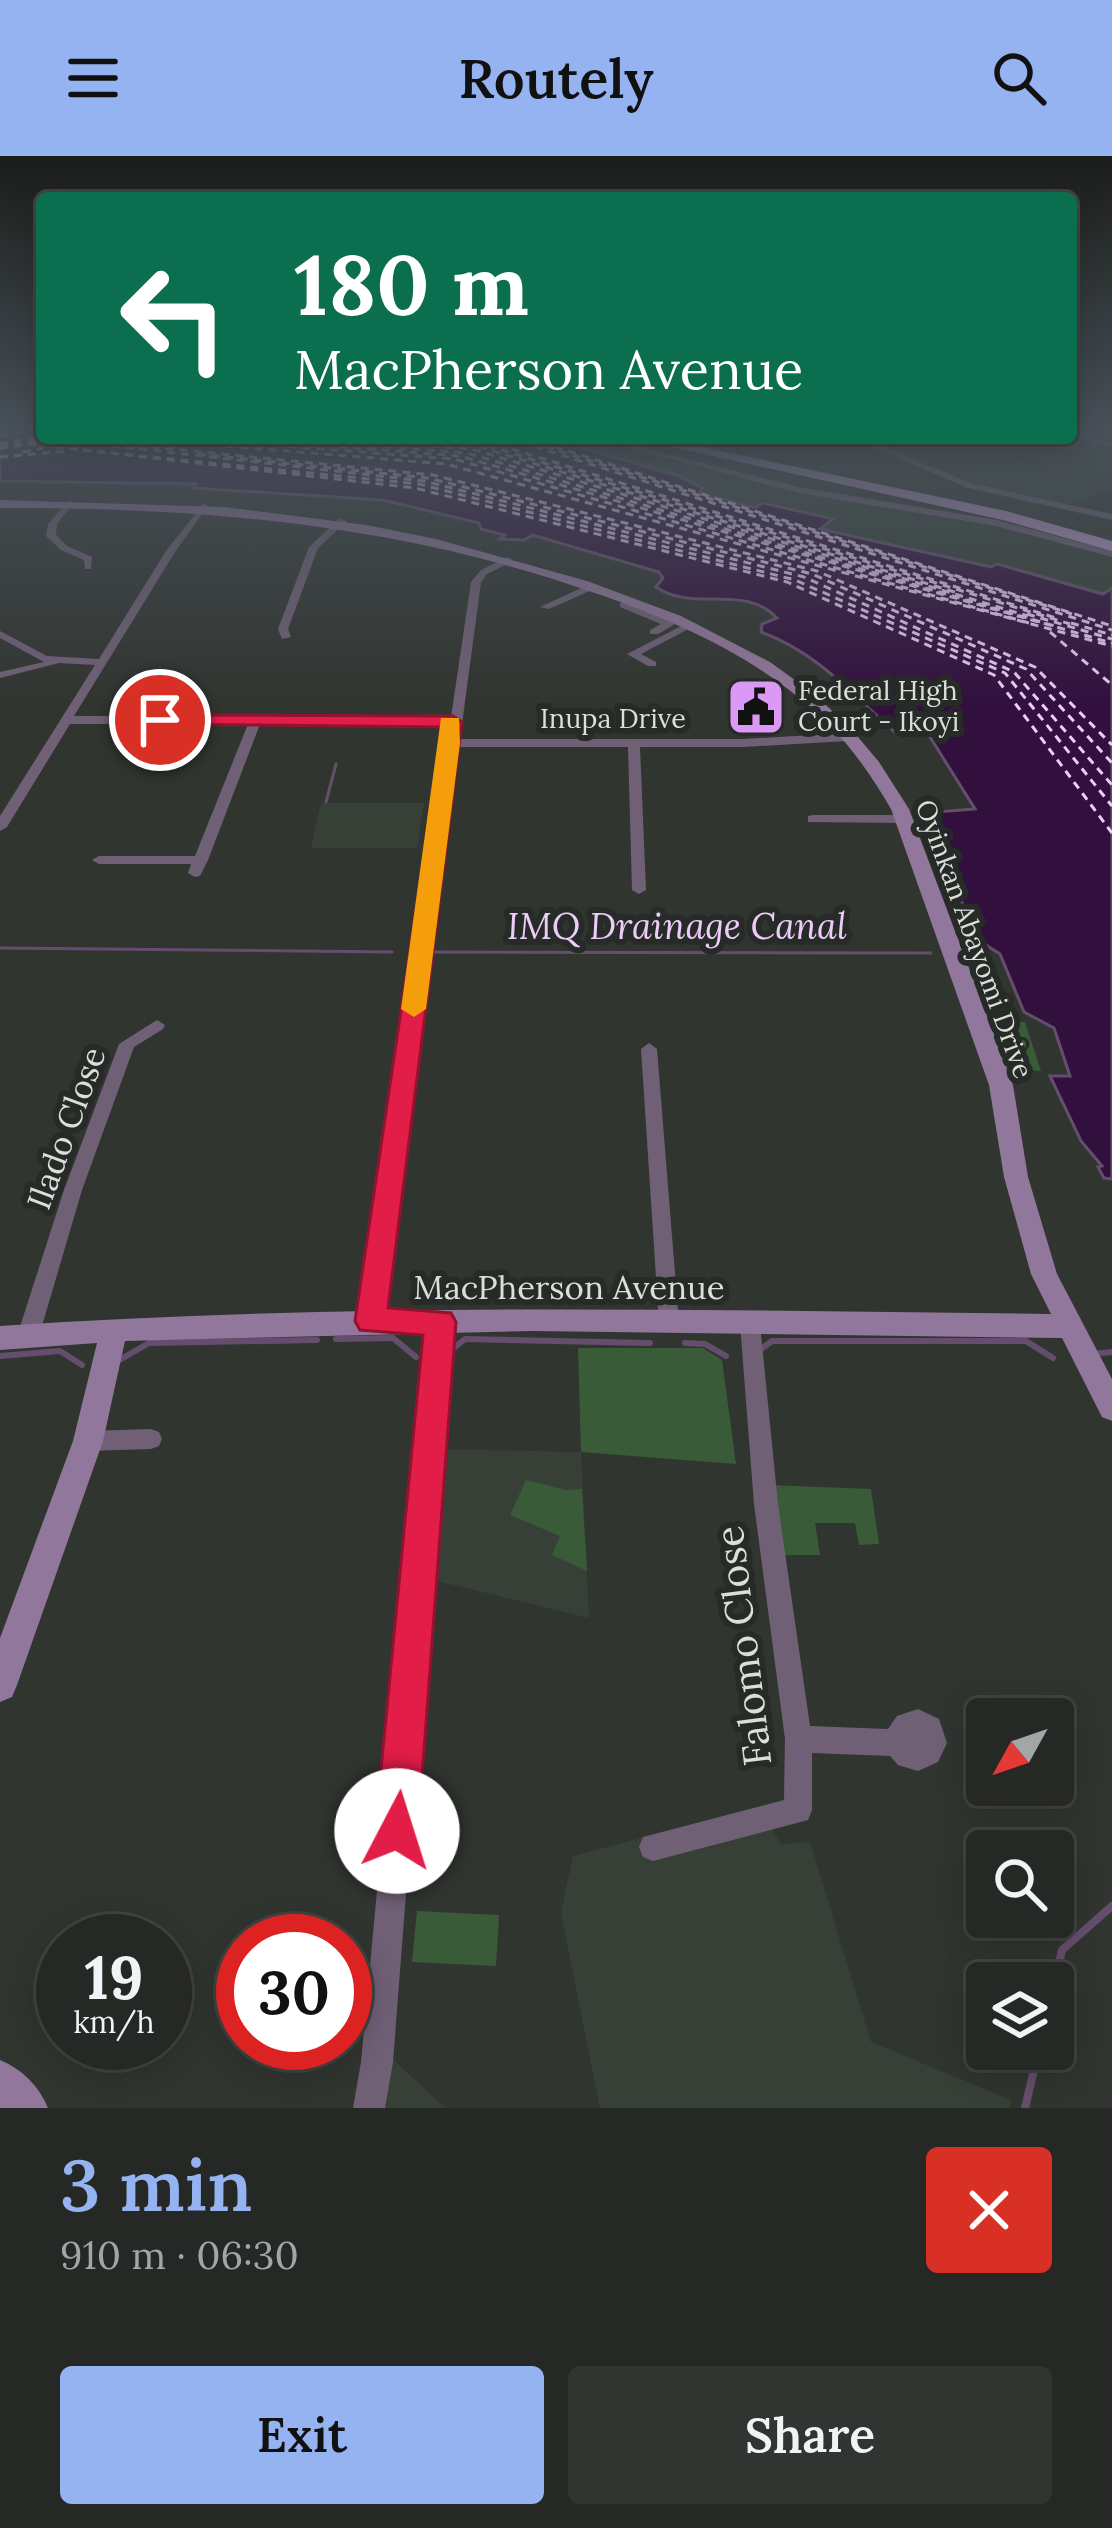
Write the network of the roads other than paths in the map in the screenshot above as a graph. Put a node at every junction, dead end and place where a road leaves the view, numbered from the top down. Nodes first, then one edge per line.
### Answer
1 (56, 520) edge
2 (195, 520) edge
3 (333, 520) edge
4 (980, 520) edge
5 (1021, 520) edge
6 (1028, 520) edge
7 (1052, 520) edge
8 (341, 521) junction
9 (1050, 527) junction
10 (1112, 546) edge
11 (508, 560) junction
12 (88, 567) dead end
13 (590, 587) junction
14 (634, 601) junction
15 (544, 607) dead end
16 (694, 624) junction
17 (654, 632) dead end
18 (0, 634) edge
19 (286, 637) dead end
20 (58, 662) junction
21 (101, 662) junction
22 (652, 664) dead end
23 (0, 675) edge
24 (66, 719) junction
25 (255, 721) junction
26 (453, 722) junction
27 (847, 736) junction
28 (451, 743) junction
29 (634, 743) junction
30 (813, 819) dead end
31 (902, 819) junction
32 (0, 827) edge
33 (99, 860) dead end
34 (639, 890) dead end
35 (157, 1024) dead end
36 (649, 1049) dead end
37 (371, 1321) junction
38 (440, 1322) junction
39 (669, 1323) junction
40 (750, 1324) junction
41 (1066, 1326) junction
42 (114, 1329) junction
43 (14, 1337) edge
44 (1112, 1408) edge
45 (151, 1438) dead end
46 (88, 1441) junction
47 (7, 1642) edge
48 (0, 1684) edge
49 (798, 1738) junction
50 (900, 1743) dead end
51 (653, 1847) dead end
52 (0, 2081) edge
53 (26, 2108) edge
54 (369, 2108) edge

1 - 12 street
2 - 21 street
3 - 8 street, Oyinkan Abayomi Drive
4 - 10 street
5 - 9 highway
6 - 9 highway
7 - 10 highway
8 - 11 street, Oyinkan Abayomi Drive
8 - 19 street
9 - 10 highway
11 - 13 street, Oyinkan Abayomi Drive
11 - 26 street
13 - 14 street, Oyinkan Abayomi Drive
13 - 15 street
14 - 16 street, Oyinkan Abayomi Drive
14 - 17 street
16 - 22 street
16 - 27 street, Oyinkan Abayomi Drive
18 - 20 street
20 - 21 street
20 - 23 street
21 - 24 street
24 - 25 street
24 - 32 street
25 - 26 street
25 - 33 street
26 - 28 street
27 - 29 street, Inupa Drive
27 - 31 street, Oyinkan Abayomi Drive
28 - 29 street, Inupa Drive
28 - 37 street
29 - 34 street
30 - 31 street
31 - 41 street, Oyinkan Abayomi Drive
35 - 43 street, Ilado Close
36 - 39 street
37 - 38 street, MacPherson Avenue
37 - 42 street, MacPherson Avenue
38 - 39 street, MacPherson Avenue
38 - 54 street
39 - 40 street, MacPherson Avenue
40 - 41 street, MacPherson Avenue
40 - 49 street, Falomo Close
41 - 44 street, Oyinkan Abayomi Drive
42 - 43 street, MacPherson Avenue
42 - 46 street
45 - 46 street
46 - 47 street
47 - 48 street
49 - 50 street
49 - 51 street, Falomo Close
52 - 53 street

